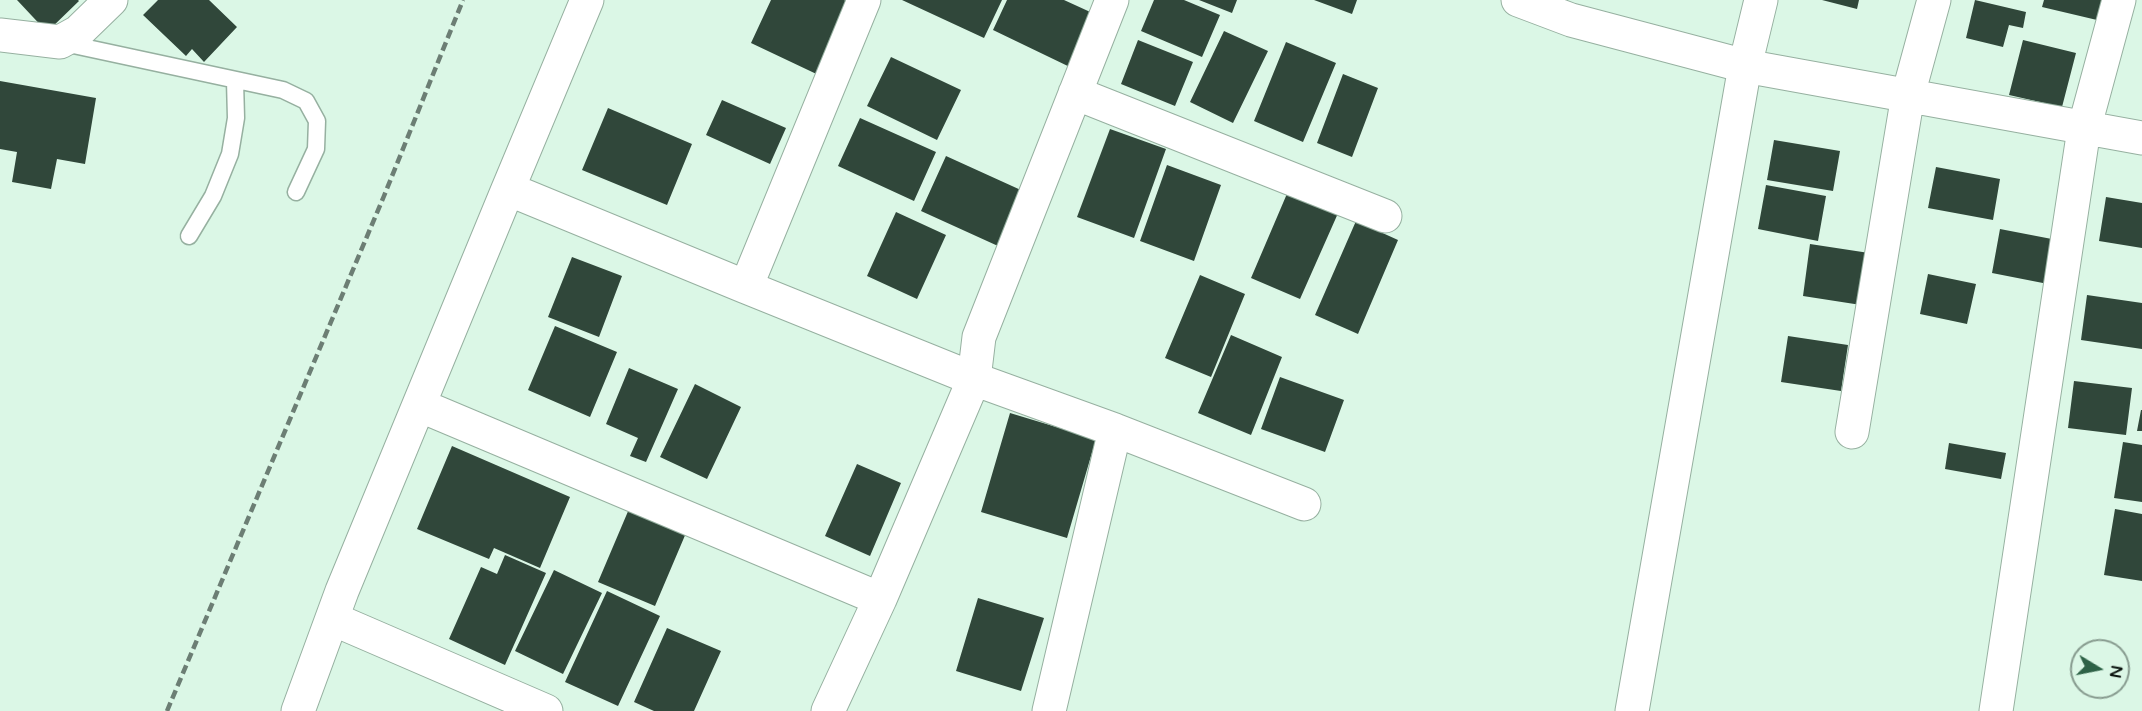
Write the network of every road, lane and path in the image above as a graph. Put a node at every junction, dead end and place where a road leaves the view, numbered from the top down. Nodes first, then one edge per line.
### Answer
1 (111, 0) edge
2 (587, 0) edge
3 (864, 0) edge
4 (1112, 0) edge
5 (1518, 0) edge
6 (1761, 0) edge
7 (1934, 0) edge
8 (2119, 0) edge
9 (0, 35) edge
10 (60, 42) junction
11 (1745, 66) junction
12 (235, 81) junction
13 (1076, 93) junction
14 (1908, 95) junction
15 (2084, 129) junction
16 (2142, 138) edge
17 (508, 189) junction
18 (296, 192) dead end
19 (1385, 216) dead end
20 (189, 236) dead end
21 (746, 287) junction
22 (974, 379) junction
23 (419, 405) junction
24 (1115, 430) junction
25 (1852, 432) dead end
26 (1304, 504) dead end
27 (880, 599) junction
28 (333, 619) junction
29 (298, 711) edge
30 (546, 711) edge
31 (828, 711) edge
32 (1049, 711) edge
33 (1632, 711) edge
34 (1996, 711) edge

1 - 10 street
2 - 17 street
3 - 21 street
4 - 13 street
5 - 11 street
6 - 11 street
7 - 14 street
8 - 15 street
9 - 10 street
10 - 12 lane
11 - 14 street
11 - 33 street
12 - 18 lane
12 - 20 lane
13 - 19 street
13 - 22 street
14 - 15 street
14 - 25 street
15 - 16 street
15 - 34 street
17 - 21 street
17 - 23 street
21 - 22 street
22 - 24 street
22 - 27 street
23 - 27 street
23 - 28 street
24 - 26 street
24 - 32 street
27 - 31 street
28 - 29 street
28 - 30 street

